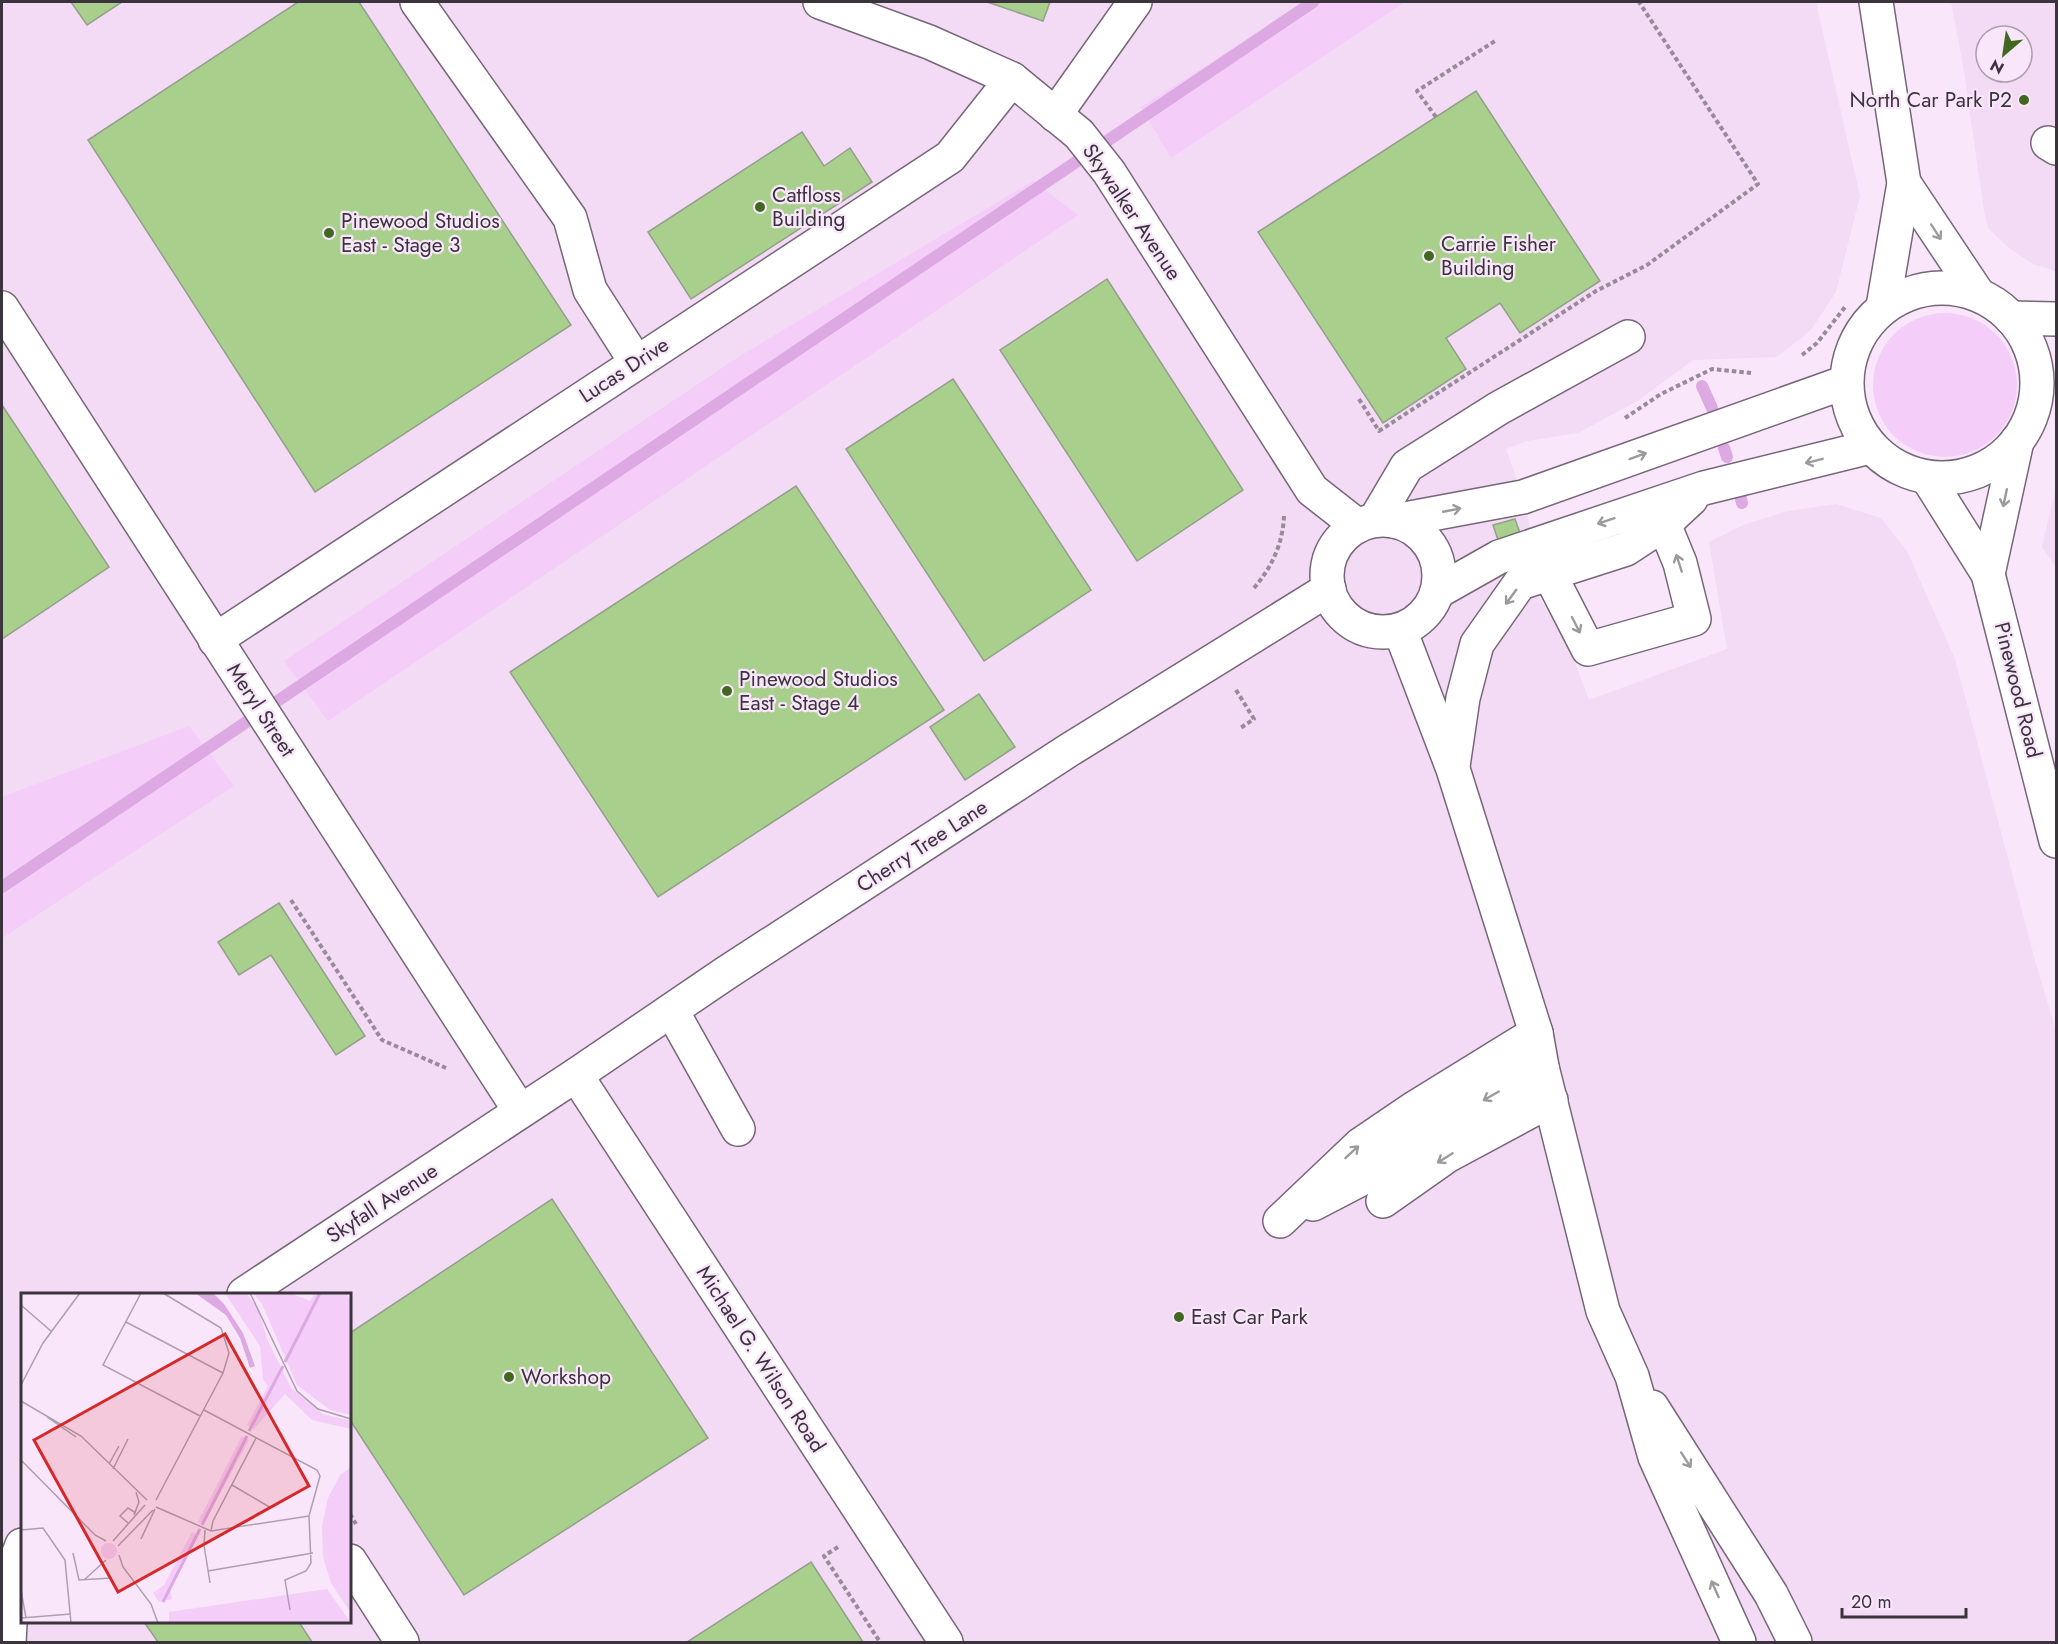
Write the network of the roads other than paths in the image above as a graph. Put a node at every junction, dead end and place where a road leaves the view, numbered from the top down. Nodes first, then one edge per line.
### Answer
1 (417, 2) edge
2 (820, 2) edge
3 (1135, 2) edge
4 (1876, 2) edge
5 (1012, 79) junction
6 (1067, 124) junction
7 (1904, 183) junction
8 (1978, 294) junction
9 (1883, 307) junction
10 (2, 308) edge
11 (2011, 318) junction
12 (2056, 319) edge
13 (1628, 337) dead end
14 (636, 362) junction
15 (1846, 382) junction
16 (2046, 385) edge
17 (2017, 441) junction
18 (1870, 447) junction
19 (1926, 477) junction
20 (1704, 488) junction
21 (1376, 522) junction
22 (1664, 524) junction
23 (1549, 573) junction
24 (1988, 574) junction
25 (1329, 589) junction
26 (1437, 591) junction
27 (1400, 630) junction
28 (215, 639) junction
29 (1453, 769) junction
30 (2056, 841) edge
31 (672, 1011) junction
32 (1536, 1033) junction
33 (1542, 1067) junction
34 (576, 1075) junction
35 (1551, 1100) junction
36 (520, 1111) junction
37 (738, 1129) dead end
38 (1383, 1201) dead end
39 (246, 1293) edge
40 (1632, 1376) junction
41 (21, 1548) edge
42 (351, 1563) edge
43 (9, 1642) edge
44 (402, 1642) edge
45 (946, 1642) edge
46 (1739, 1642) edge
47 (1795, 1642) edge

1 - 14 street
2 - 5 street, Skywalker Avenue
3 - 6 street
4 - 7 street
5 - 6 street, Skywalker Avenue
5 - 14 street, Lucas Drive
6 - 21 street, Skywalker Avenue
7 -> 8 street
7 - 9 street
8 - 9 street
8 - 11 street
9 - 15 street
10 - 28 street, Meryl Street
11 - 12 street
11 - 16 street
13 - 21 street
14 - 28 street, Lucas Drive
15 - 18 street
21 -> 15 street
16 - 17 street
17 - 19 street
17 -> 24 street, Pinewood Road
18 - 19 street
18 -> 20 street
19 - 24 street, Pinewood Road
20 - 22 street
20 -> 26 street
21 - 25 street
21 - 26 street
22 - 23 street
23 -> 22 street
23 -> 29 street
24 - 30 street, Pinewood Road
25 - 27 street
25 - 31 street, Cherry Tree Lane
26 - 27 street
27 - 29 street
28 - 36 street, Meryl Street
29 - 32 street
31 - 34 street, Cherry Tree Lane
31 - 37 street
32 - 33 street
33 -> 32 street
33 - 35 street
34 - 36 street, Cherry Tree Lane
34 - 45 street, Michael G. Wilson Road
35 -> 38 street
35 - 40 street
36 - 39 street, Skyfall Avenue
46 -> 40 street
40 -> 47 street
41 - 43 street
42 - 44 street

